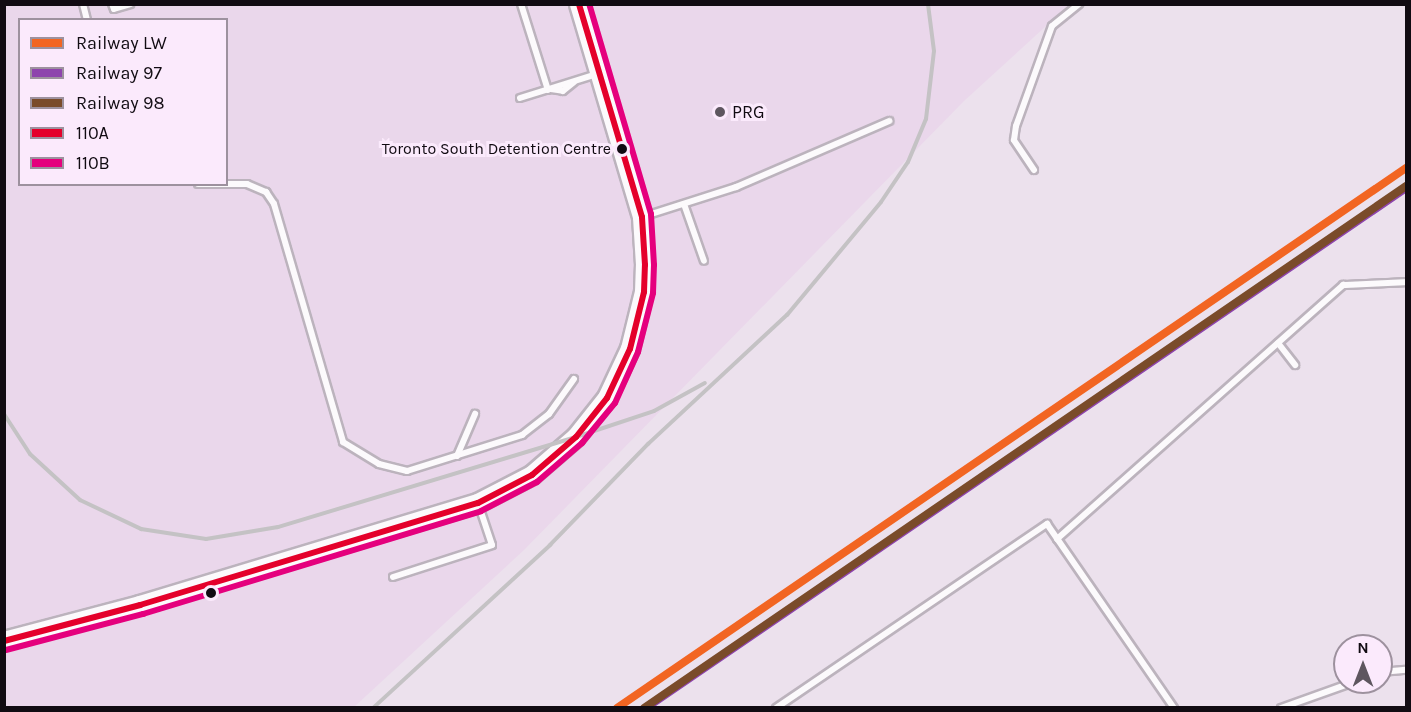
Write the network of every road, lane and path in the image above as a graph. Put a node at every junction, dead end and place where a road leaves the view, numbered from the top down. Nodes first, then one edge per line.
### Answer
1 (112, 4) edge
2 (130, 4) edge
3 (521, 4) edge
4 (579, 4) edge
5 (1079, 4) edge
6 (601, 73) junction
7 (549, 90) junction
8 (520, 98) dead end
9 (889, 121) dead end
10 (1034, 170) dead end
11 (228, 185) edge
12 (684, 204) junction
13 (642, 217) junction
14 (704, 261) dead end
15 (1407, 282) edge
16 (1278, 343) junction
17 (1295, 365) dead end
18 (574, 379) dead end
19 (475, 414) dead end
20 (457, 456) junction
21 (478, 503) junction
22 (1057, 539) junction
23 (393, 577) dead end
24 (4, 641) edge
25 (1333, 689) edge
26 (776, 708) edge
27 (1174, 708) edge
28 (1281, 708) edge

1 - 2 lane
3 - 7 lane
4 - 6 main road
5 - 10 lane
6 - 7 lane
6 - 13 main road
7 - 8 lane
9 - 12 lane
11 - 20 lane
12 - 13 lane
12 - 14 lane
13 - 21 main road
15 - 16 lane
16 - 17 lane
16 - 22 lane
18 - 20 lane
19 - 20 lane
21 - 23 lane
21 - 24 main road
22 - 26 lane
22 - 27 lane
25 - 28 lane

